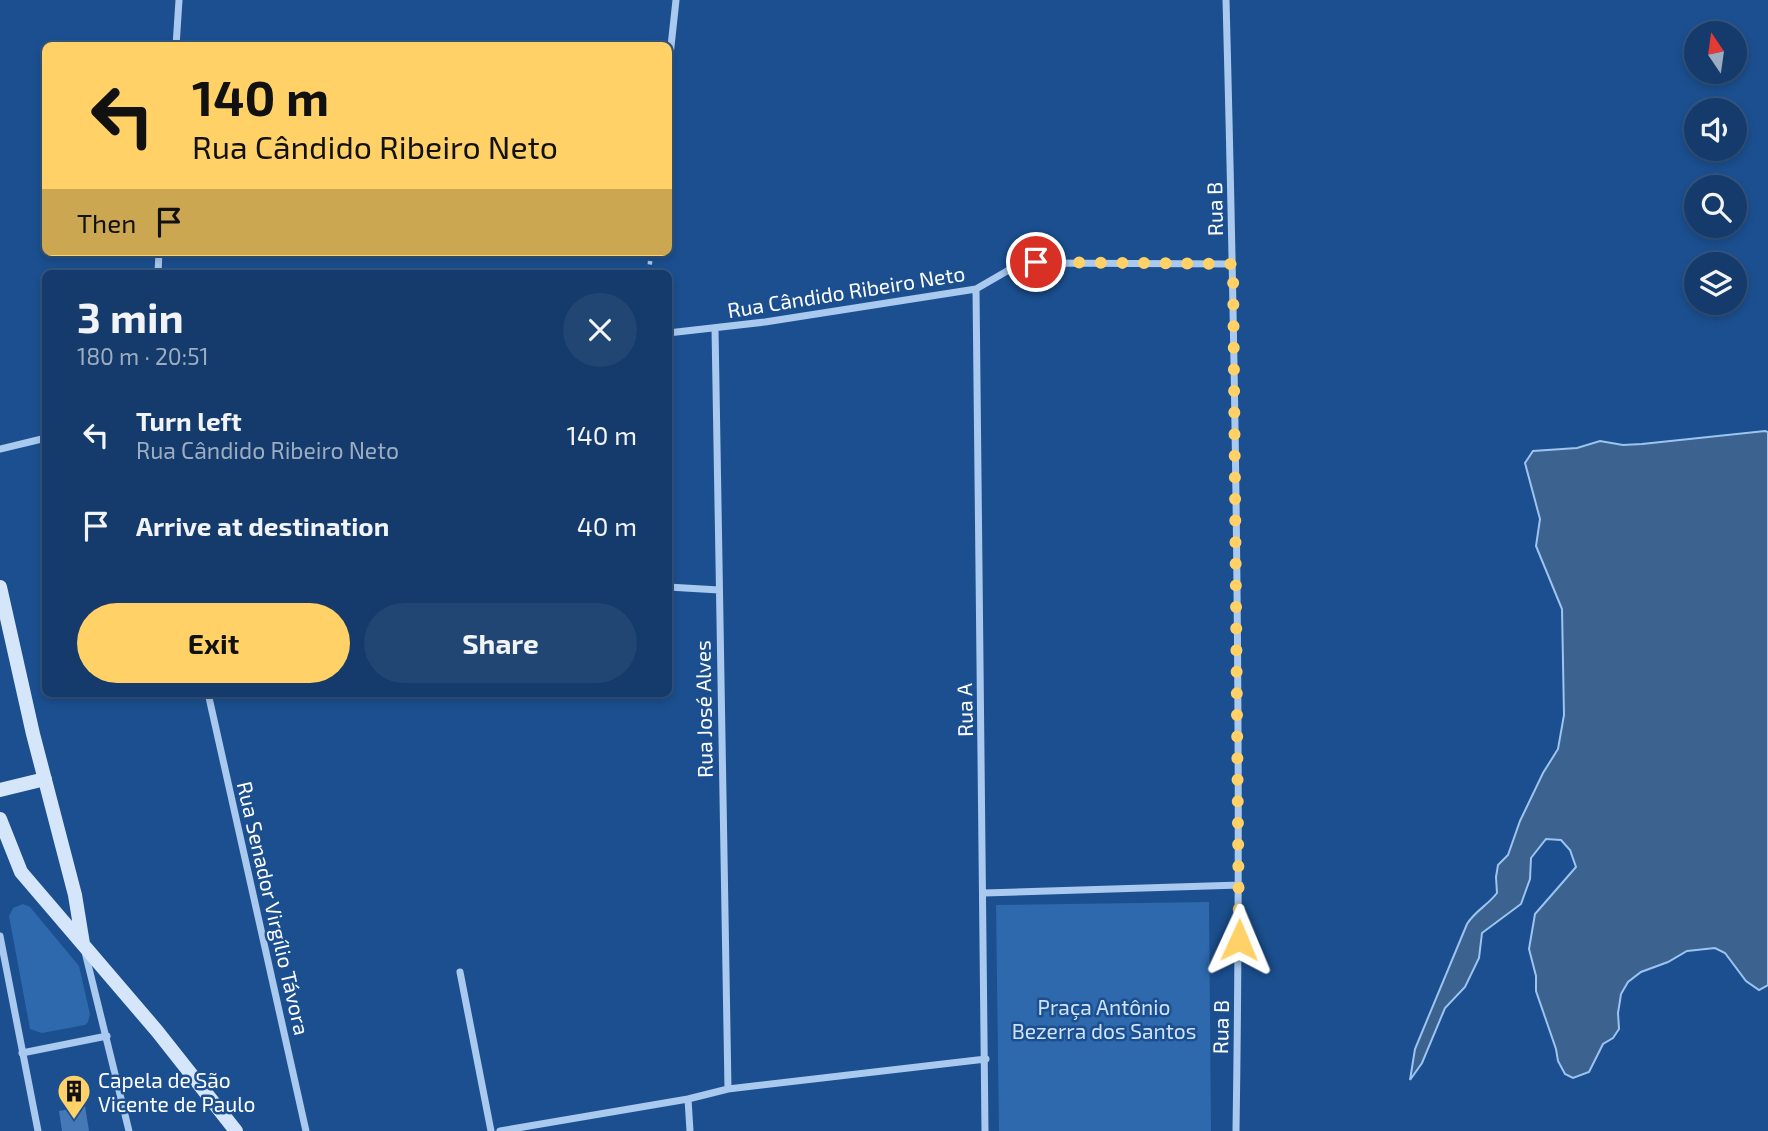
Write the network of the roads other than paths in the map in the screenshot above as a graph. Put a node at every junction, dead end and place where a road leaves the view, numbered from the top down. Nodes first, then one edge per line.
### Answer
1 (179, 0) edge
2 (676, 0) edge
3 (1226, 0) edge
4 (176, 42) edge
5 (671, 42) edge
6 (1233, 264) junction
7 (976, 289) junction
8 (715, 328) junction
9 (672, 333) edge
10 (42, 439) edge
11 (0, 449) edge
12 (0, 587) edge
13 (672, 587) edge
14 (719, 590) junction
15 (209, 697) edge
16 (45, 779) junction
17 (0, 790) edge
18 (0, 819) edge
19 (1240, 885) junction
20 (984, 893) junction
21 (0, 936) edge
22 (84, 945) junction
23 (460, 972) dead end
24 (107, 1036) junction
25 (22, 1053) junction
26 (986, 1059) junction
27 (728, 1089) junction
28 (688, 1099) junction
29 (38, 1131) edge
30 (129, 1131) edge
31 (236, 1131) edge
32 (306, 1131) edge
33 (491, 1131) edge
34 (500, 1131) edge
35 (690, 1131) edge
36 (985, 1131) edge
37 (1236, 1131) edge

1 - 4 street
2 - 5 street
3 - 6 street, Rua B
6 - 7 street, Rua Cândido Ribeiro Neto
6 - 19 street, Rua B
7 - 8 street, Rua Cândido Ribeiro Neto
7 - 20 street, Rua A
8 - 9 street, Rua Cândido Ribeiro Neto
8 - 14 street, Rua José Alves
10 - 11 street
12 - 16 street
13 - 14 street
14 - 27 street, Rua José Alves
15 - 32 street, Rua Senador Virgílio Távora
16 - 17 street
16 - 22 street
18 - 22 street
19 - 20 street
19 - 37 street, Rua B
20 - 26 street, Rua A
21 - 25 street
22 - 24 street
22 - 31 street
23 - 33 street
24 - 25 street
24 - 30 street
25 - 29 street
26 - 27 street
26 - 36 street, Rua A
27 - 28 street
28 - 34 street
28 - 35 street

